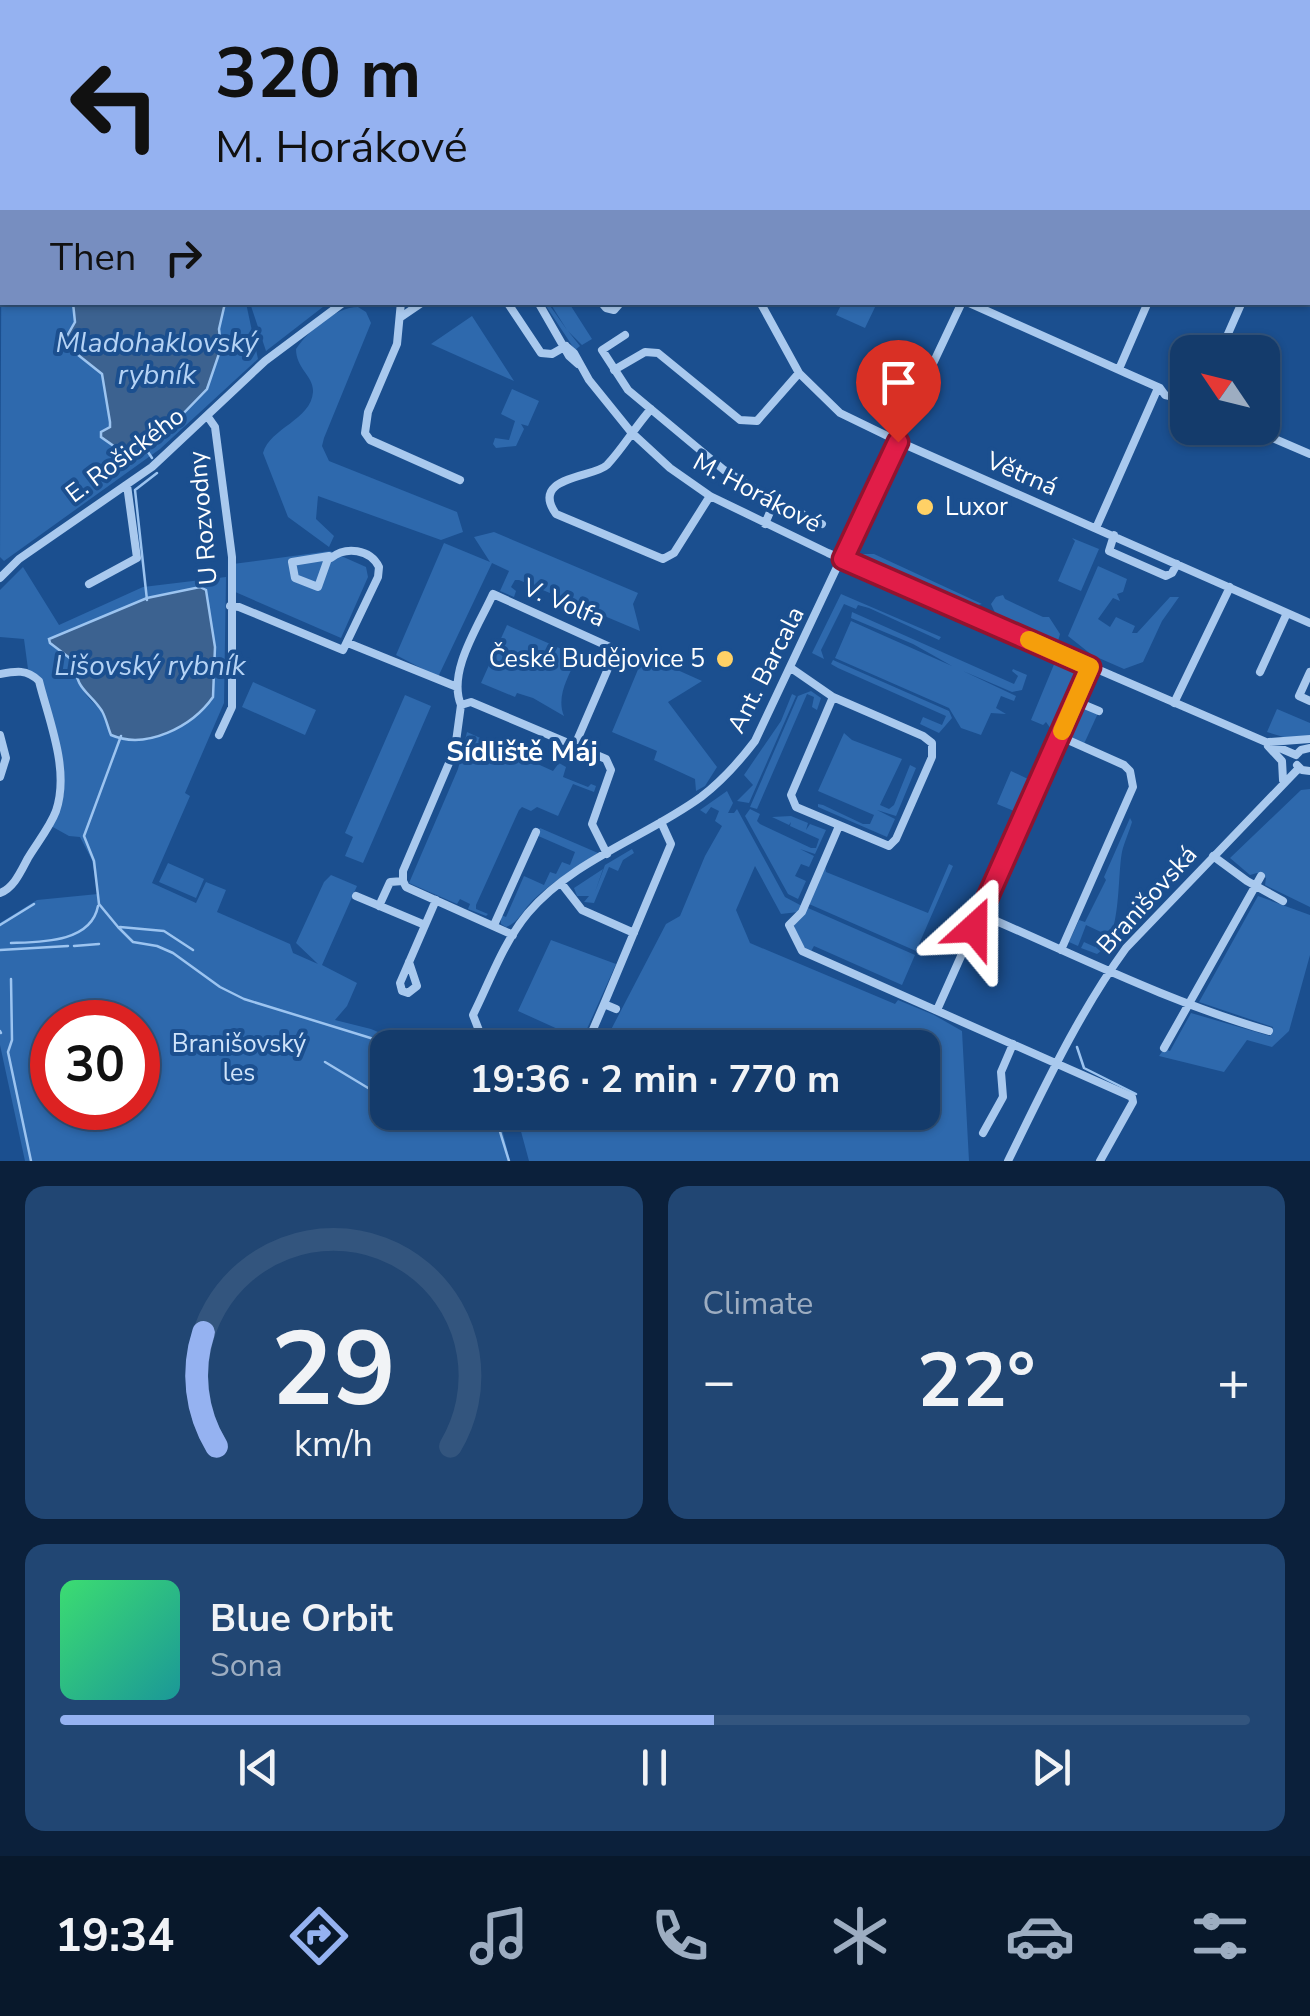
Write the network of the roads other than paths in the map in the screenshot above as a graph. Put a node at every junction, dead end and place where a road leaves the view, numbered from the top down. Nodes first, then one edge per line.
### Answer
1 (340, 305) edge
2 (401, 305) edge
3 (419, 305) edge
4 (509, 305) edge
5 (540, 305) edge
6 (762, 305) edge
7 (963, 305) edge
8 (971, 305) edge
9 (1147, 305) edge
10 (1241, 305) edge
11 (401, 317) junction
12 (625, 334) dead end
13 (1227, 335) edge
14 (566, 346) junction
15 (1118, 369) junction
16 (614, 370) junction
17 (799, 373) junction
18 (1159, 388) junction
19 (1170, 392) edge
20 (651, 409) junction
21 (208, 417) junction
22 (631, 432) junction
23 (1280, 441) edge
24 (898, 442) junction
25 (1310, 454) edge
26 (460, 480) dead end
27 (127, 484) junction
28 (710, 496) junction
29 (775, 500) junction
30 (765, 524) junction
31 (822, 524) dead end
32 (1096, 528) junction
33 (1114, 535) junction
34 (1147, 550) junction
35 (330, 558) junction
36 (843, 559) junction
37 (1177, 564) junction
38 (1141, 565) junction
39 (0, 578) edge
40 (89, 584) dead end
41 (1230, 587) junction
42 (230, 606) junction
43 (1286, 613) junction
44 (1310, 623) edge
45 (348, 642) junction
46 (1090, 667) junction
47 (791, 668) junction
48 (1260, 672) dead end
49 (1310, 672) edge
50 (0, 674) edge
51 (457, 687) junction
52 (833, 697) junction
53 (1075, 701) junction
54 (1310, 701) edge
55 (1174, 703) junction
56 (461, 705) junction
57 (1099, 711) dead end
58 (0, 735) edge
59 (219, 735) dead end
60 (1059, 736) junction
61 (1310, 739) edge
62 (1265, 743) junction
63 (575, 745) junction
64 (1310, 748) edge
65 (1296, 756) junction
66 (1299, 768) junction
67 (1310, 771) edge
68 (0, 777) edge
69 (1281, 787) junction
70 (661, 822) junction
71 (839, 826) junction
72 (536, 832) dead end
73 (607, 854) junction
74 (1213, 856) junction
75 (1262, 876) dead end
76 (403, 881) junction
77 (561, 883) junction
78 (1256, 886) junction
79 (0, 893) edge
80 (356, 896) dead end
81 (436, 900) junction
82 (1283, 901) dead end
83 (379, 906) junction
84 (785, 913) dead end
85 (980, 914) junction
86 (494, 924) junction
87 (425, 926) junction
88 (790, 928) junction
89 (634, 933) junction
90 (512, 935) junction
91 (1062, 950) junction
92 (409, 962) dead end
93 (1108, 973) junction
94 (604, 1004) junction
95 (1190, 1005) junction
96 (616, 1009) dead end
97 (937, 1010) junction
98 (480, 1030) edge
99 (593, 1030) edge
100 (1268, 1031) dead end
101 (1014, 1044) junction
102 (1166, 1044) dead end
103 (1056, 1064) junction
104 (983, 1133) dead end
105 (1008, 1161) edge
106 (1100, 1161) edge

1 - 21 street, E. Rošického
2 - 11 street
3 - 11 street
4 - 14 street
5 - 14 street, M. Horákové
6 - 17 street, Větrná
7 - 24 street, Ant. Barcala
8 - 15 street
9 - 15 street
10 - 13 street
11 - 26 street
12 - 16 street
14 - 22 street, M. Horákové
15 - 18 street
16 - 17 street
16 - 20 street
17 - 24 street, Větrná
18 - 19 street
18 - 32 street
20 - 22 street
20 - 29 street
21 - 27 street, E. Rošického
21 - 42 street, U Rozvodny
22 - 28 street, M. Horákové
22 - 28 street
23 - 25 street
24 - 32 street, Větrná
24 - 36 street, Ant. Barcala
27 - 39 street, E. Rošického
27 - 40 street
28 - 30 street, M. Horákové
29 - 30 street
29 - 31 street
30 - 36 street, M. Horákové
32 - 33 street, Větrná
33 - 34 street, Větrná
33 - 38 street, Větrná
34 - 37 street, Větrná
34 - 38 street
35 - 35 street
35 - 45 street
36 - 46 street, M. Horákové
36 - 47 street, Ant. Barcala
37 - 38 street, Větrná
37 - 41 street, Větrná
41 - 43 street, Větrná
41 - 55 street
42 - 45 street
42 - 59 street, U Rozvodny
43 - 44 street, Větrná
43 - 48 street
45 - 51 street
46 - 53 street
46 - 55 street, M. Horákové
47 - 52 street
47 - 70 street, Ant. Barcala
49 - 54 street
50 - 79 street
51 - 56 street
51 - 63 street, V. Volfa
52 - 71 street
52 - 71 street
53 - 57 street
53 - 60 street
55 - 62 street, M. Horákové
56 - 63 street
56 - 76 street
58 - 68 street
60 - 85 street
60 - 91 street
61 - 62 street
62 - 65 street, M. Horákové
62 - 69 street
63 - 73 street
64 - 65 street
65 - 66 street
66 - 67 street
66 - 69 street, Branišovská
69 - 74 street, Branišovská
70 - 73 street, Ant. Barcala
70 - 89 street
71 - 88 street
72 - 86 street
73 - 77 street, Ant. Barcala
74 - 78 street
74 - 93 street, Branišovská
75 - 78 street
76 - 81 street
76 - 83 street
77 - 89 street
77 - 90 street, Ant. Barcala
78 - 82 street
78 - 95 street
80 - 83 street
81 - 86 street
81 - 87 street
83 - 87 street
84 - 88 street
85 - 91 street
85 - 97 street
86 - 90 street
87 - 92 street
88 - 97 street
89 - 94 street
90 - 98 street, Ant. Barcala
91 - 93 street
93 - 95 street
93 - 103 street, Branišovská
94 - 96 street
94 - 99 street
95 - 100 street
95 - 102 street
97 - 101 street
101 - 103 street
101 - 104 street
103 - 105 street, Branišovská
103 - 106 street

